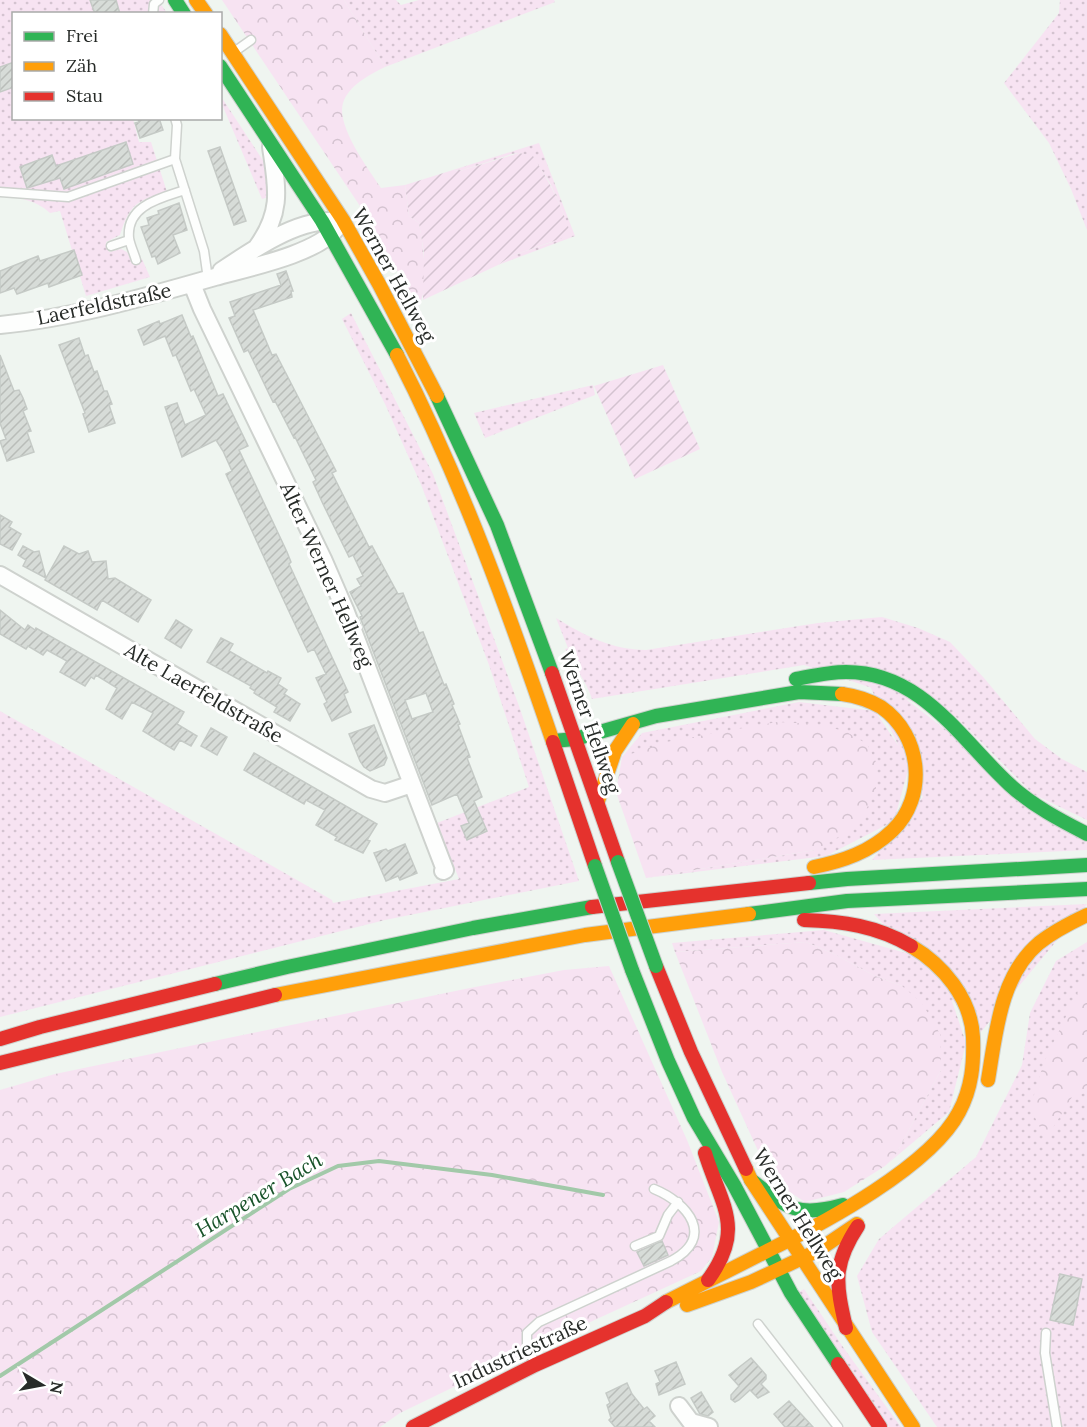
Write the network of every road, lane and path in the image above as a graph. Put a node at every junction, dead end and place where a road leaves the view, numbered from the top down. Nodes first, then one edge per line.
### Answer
1 (222, 37) edge
2 (251, 40) dead end
3 (234, 53) junction
4 (222, 69) edge
5 (176, 120) edge
6 (269, 137) junction
7 (175, 159) junction
8 (185, 190) junction
9 (0, 192) edge
10 (321, 220) junction
11 (343, 220) junction
12 (331, 236) junction
13 (129, 240) junction
14 (111, 246) dead end
15 (257, 247) junction
16 (136, 261) dead end
17 (200, 282) junction
18 (0, 324) edge
19 (0, 575) edge
20 (643, 705) dead end
21 (584, 716) dead end
22 (568, 719) junction
23 (633, 724) junction
24 (575, 739) junction
25 (554, 741) junction
26 (412, 784) junction
27 (598, 801) junction
28 (1087, 834) edge
29 (1087, 865) edge
30 (795, 869) dead end
31 (442, 872) dead end
32 (748, 875) dead end
33 (1087, 889) edge
34 (704, 894) junction
35 (1087, 915) edge
36 (585, 935) junction
37 (0, 1039) edge
38 (0, 1063) edge
39 (984, 1094) dead end
40 (694, 1118) junction
41 (972, 1118) dead end
42 (751, 1180) junction
43 (654, 1189) dead end
44 (900, 1190) dead end
45 (857, 1201) junction
46 (678, 1202) junction
47 (789, 1240) junction
48 (635, 1246) dead end
49 (769, 1250) junction
50 (801, 1258) junction
51 (779, 1269) junction
52 (708, 1280) junction
53 (645, 1316) junction
54 (758, 1324) dead end
55 (846, 1328) junction
56 (1046, 1333) dead end
57 (535, 1365) junction
58 (679, 1406) dead end
59 (413, 1427) edge
60 (710, 1427) edge
61 (838, 1427) edge
62 (880, 1427) edge
63 (913, 1427) edge
64 (1057, 1427) edge

1 - 3 main road, Werner Hellweg
2 - 3 lane
3 - 11 main road, Werner Hellweg
4 - 6 main road, Werner Hellweg
5 - 7 lane
6 - 10 main road, Werner Hellweg
6 - 15 street, Laerfeldstraße
7 - 8 lane
7 - 9 lane
8 - 13 lane
8 - 17 lane
10 - 11 street, Laerfeldstraße
10 - 12 main road, Werner Hellweg
10 - 15 street, Laerfeldstraße
11 - 12 street, Laerfeldstraße
11 - 22 main road, Werner Hellweg
12 - 17 street, Laerfeldstraße
12 - 25 main road, Werner Hellweg
13 - 14 lane
13 - 16 lane
15 - 17 street, Laerfeldstraße
17 - 18 street, Laerfeldstraße
17 - 26 street, Alter Werner Hellweg
19 - 26 street, Alte Laerfeldstraße
20 - 28 main road
21 - 22 main road
22 - 24 main road, Werner Hellweg
22 - 25 main road
23 - 24 main road
23 - 27 main road
23 - 30 main road
24 - 25 main road
24 - 27 main road, Werner Hellweg
25 - 40 main road, Werner Hellweg, bridge
26 - 31 street, Alter Werner Hellweg
27 - 42 main road, Werner Hellweg, bridge
29 - 34 main road
32 - 34 main road
33 - 36 main road
34 - 37 main road
35 - 39 main road
36 - 38 main road
36 - 45 main road, Industriestraße
40 - 49 main road, Werner Hellweg
40 - 52 main road, Werner Hellweg
41 - 44 main road
42 - 45 main road
42 - 47 main road, Werner Hellweg
43 - 46 lane
45 - 47 main road, Industriestraße
46 - 48 lane
46 - 57 lane
47 - 49 main road, Industriestraße
47 - 50 main road, Werner Hellweg
49 - 51 main road, Werner Hellweg
49 - 52 main road, Industriestraße
50 - 51 main road, Industriestraße
50 - 55 main road, Werner Hellweg
50 - 55 main road, Industriestraße
51 - 53 main road, Industriestraße
51 - 62 main road, Werner Hellweg
52 - 53 main road, Industriestraße
53 - 57 main road, Industriestraße
54 - 61 lane
55 - 63 main road, Werner Hellweg
56 - 64 lane
57 - 59 main road, Industriestraße
58 - 60 street

